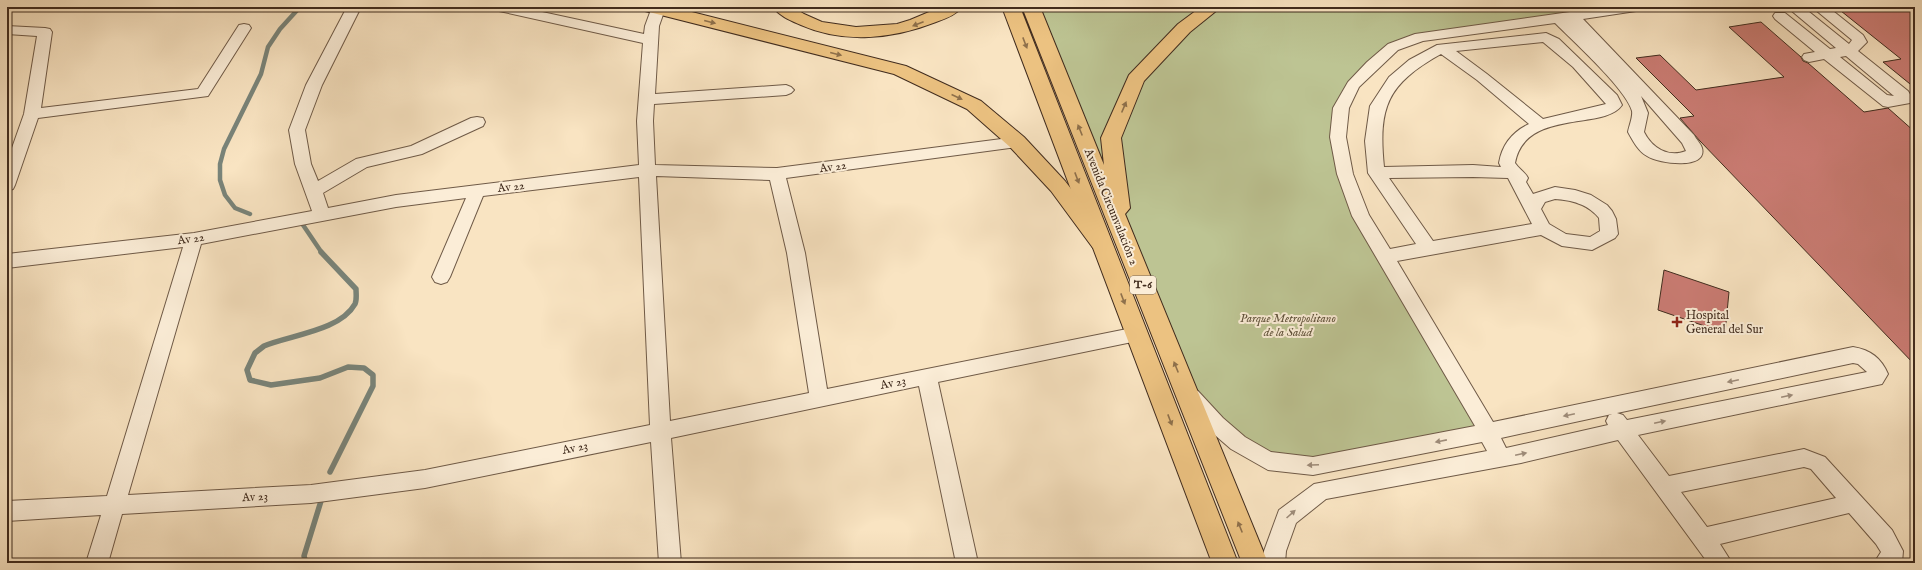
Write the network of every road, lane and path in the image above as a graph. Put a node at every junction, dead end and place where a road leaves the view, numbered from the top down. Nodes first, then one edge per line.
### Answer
1 (354, 7) edge
2 (782, 7) edge
3 (953, 7) edge
4 (1011, 7) edge
5 (1031, 7) edge
6 (1212, 7) edge
7 (1636, 7) edge
8 (1794, 7) edge
9 (1819, 7) edge
10 (504, 8) dead end
11 (655, 8) edge
12 (1780, 16) dead end
13 (1565, 17) junction
14 (244, 28) dead end
15 (7, 30) edge
16 (651, 40) junction
17 (1442, 48) junction
18 (1849, 51) junction
19 (1828, 54) junction
20 (1809, 57) dead end
21 (786, 90) dead end
22 (647, 99) junction
23 (1640, 113) junction
24 (32, 114) junction
25 (1666, 117) junction
26 (477, 122) dead end
27 (1539, 124) junction
28 (1017, 142) junction
29 (646, 170) junction
30 (1376, 173) junction
31 (1512, 173) junction
32 (777, 174) junction
33 (7, 185) edge
34 (314, 191) junction
35 (477, 191) junction
36 (1548, 193) junction
37 (1533, 209) junction
38 (322, 215) junction
39 (1543, 228) junction
40 (194, 239) junction
41 (1125, 241) junction
42 (1101, 242) junction
43 (1429, 249) junction
44 (1386, 256) junction
45 (7, 261) edge
46 (441, 277) dead end
47 (1137, 334) junction
48 (927, 376) junction
49 (1185, 391) junction
50 (819, 397) junction
51 (1607, 407) junction
52 (660, 430) junction
53 (1622, 430) junction
54 (1487, 432) junction
55 (1500, 458) junction
56 (1664, 486) junction
57 (1853, 503) junction
58 (116, 505) junction
59 (7, 512) edge
60 (1702, 538) junction
61 (97, 563) edge
62 (670, 563) edge
63 (967, 563) edge
64 (1225, 563) edge
65 (1255, 563) edge
66 (1274, 563) edge
67 (1721, 563) edge
68 (1885, 563) edge

1 - 34 street
3 -> 2 main road
4 -> 42 main road, Avenida Circunvalación 2 / T-6
41 -> 5 main road, Avenida Circunvalación 2 / T-6
41 -> 6 main road
7 - 13 street
8 - 18 street
9 - 18 street
10 - 16 street
11 - 16 street
11 -> 28 main road
12 - 19 street
13 - 23 street
13 - 25 street
13 - 44 street
14 - 24 street
15 - 24 street
16 - 22 street
17 - 27 street
17 - 27 street
17 - 30 street
18 - 19 street
18 - 19 street
19 - 20 street
21 - 22 street
22 - 29 street
23 - 25 street
23 - 25 street
24 - 33 street
26 - 34 street
27 - 31 street
28 - 32 street, Av 22
28 - 42 main road
29 - 32 street, Av 22
29 - 35 street, Av 22
29 - 52 street
30 - 31 street
30 - 43 street
31 - 36 street
31 - 37 street
32 - 50 street
34 - 38 street
35 - 38 street, Av 22
35 - 46 street
36 - 37 street
36 - 39 street
37 - 39 street
38 - 40 street, Av 22
39 - 43 street
40 - 45 street, Av 22
40 - 58 street
49 -> 41 main road, Avenida Circunvalación 2 / T-6
42 -> 47 main road, Avenida Circunvalación 2 / T-6
43 - 44 street
44 - 54 street
47 - 48 street, Av 23
47 -> 64 main road, Avenida Circunvalación 2 / T-6
48 - 50 street, Av 23
48 - 63 street
54 -> 49 street
65 -> 49 main road, Avenida Circunvalación 2 / T-6
50 - 52 street, Av 23
51 - 53 street
53 -> 51 street
51 -> 54 street
52 - 58 street, Av 23
52 - 62 street
55 -> 53 street
53 - 56 street
54 - 55 street
66 -> 55 street
56 - 57 street
56 - 60 street
57 - 60 street
57 - 68 street
58 - 59 street, Av 23
58 - 61 street
60 - 67 street

